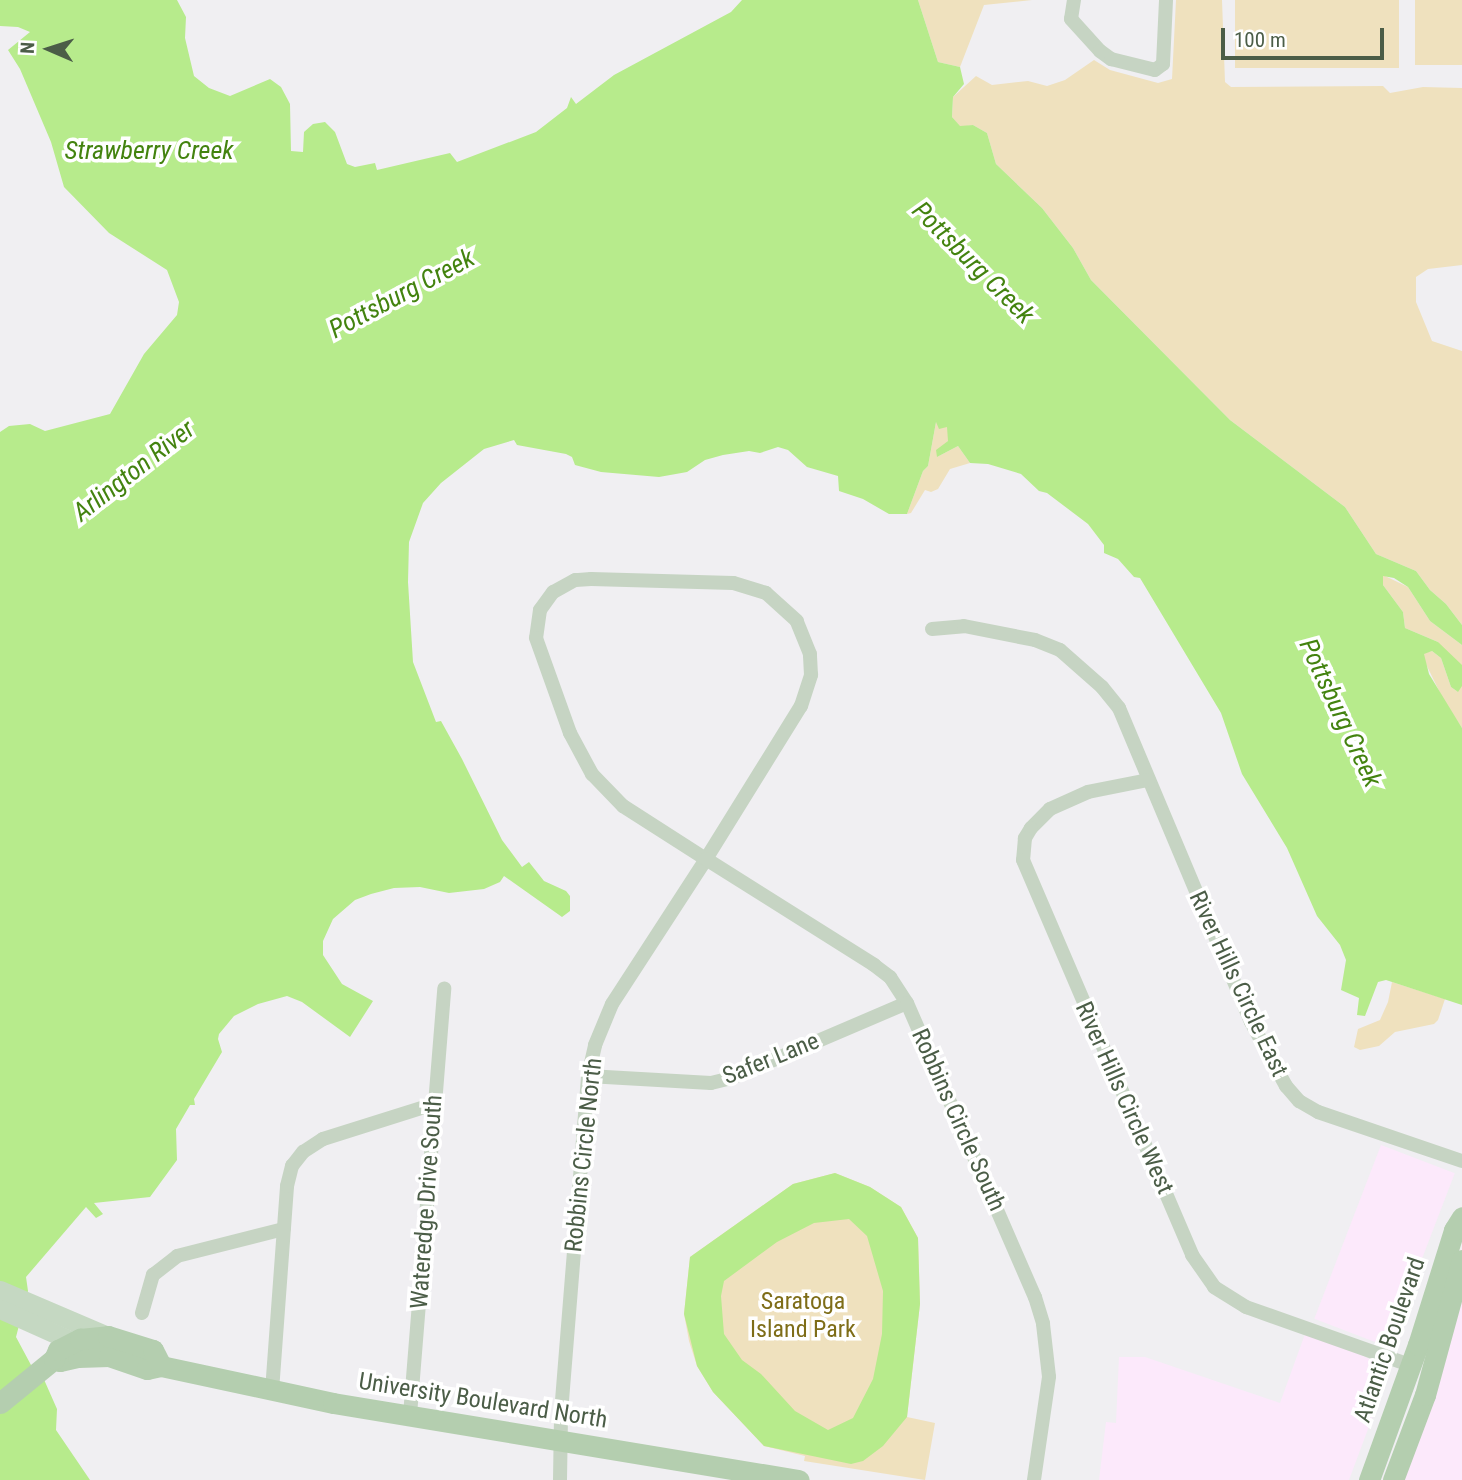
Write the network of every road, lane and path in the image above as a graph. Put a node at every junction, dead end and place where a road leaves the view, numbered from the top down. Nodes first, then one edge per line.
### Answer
1 (1074, 0) edge
2 (1166, 0) edge
3 (932, 629) dead end
4 (804, 636) joint
5 (1148, 780) junction
6 (706, 859) junction
7 (444, 988) dead end
8 (907, 1003) junction
9 (588, 1076) junction
10 (434, 1104) junction
11 (1462, 1161) edge
12 (1462, 1217) edge
13 (284, 1229) junction
14 (1462, 1260) edge
15 (0, 1290) edge
16 (0, 1309) edge
17 (28, 1313) junction
18 (142, 1313) dead end
19 (70, 1341) junction
20 (108, 1346) junction
21 (54, 1359) junction
22 (1410, 1365) junction
23 (272, 1391) junction
24 (0, 1403) edge
25 (411, 1415) junction
26 (561, 1440) junction
27 (560, 1480) edge
28 (799, 1480) edge
29 (1034, 1480) edge
30 (1369, 1480) edge
31 (1393, 1480) edge

1 - 2 street
3 - 5 street, River Hills Circle East
4 - 6 street, Robbins Circle North
4 - 6 street, Robbins Circle South
5 - 11 street, River Hills Circle East
5 - 22 street, River Hills Circle West
6 - 8 street, Robbins Circle South
6 - 9 street, Robbins Circle North
7 - 10 street, Wateredge Drive South
8 - 9 street, Safer Lane
8 - 29 street, Robbins Circle South
9 - 26 street, Robbins Circle North
10 - 13 street
10 - 25 street, Wateredge Drive South
12 - 22 main road, Atlantic Boulevard
13 - 18 street
13 - 23 street
14 - 31 main road, Atlantic Boulevard
15 - 17 main road
16 - 17 main road
17 - 19 main road
17 - 20 main road
19 - 20 main road, University Boulevard North
19 - 21 main road
20 - 21 main road, University Boulevard North
20 - 23 main road, University Boulevard North
21 - 24 main road
22 - 30 main road, Atlantic Boulevard
23 - 25 main road, University Boulevard North
25 - 26 main road, University Boulevard North
26 - 27 street, Robbins Circle North
26 - 28 main road, University Boulevard North

